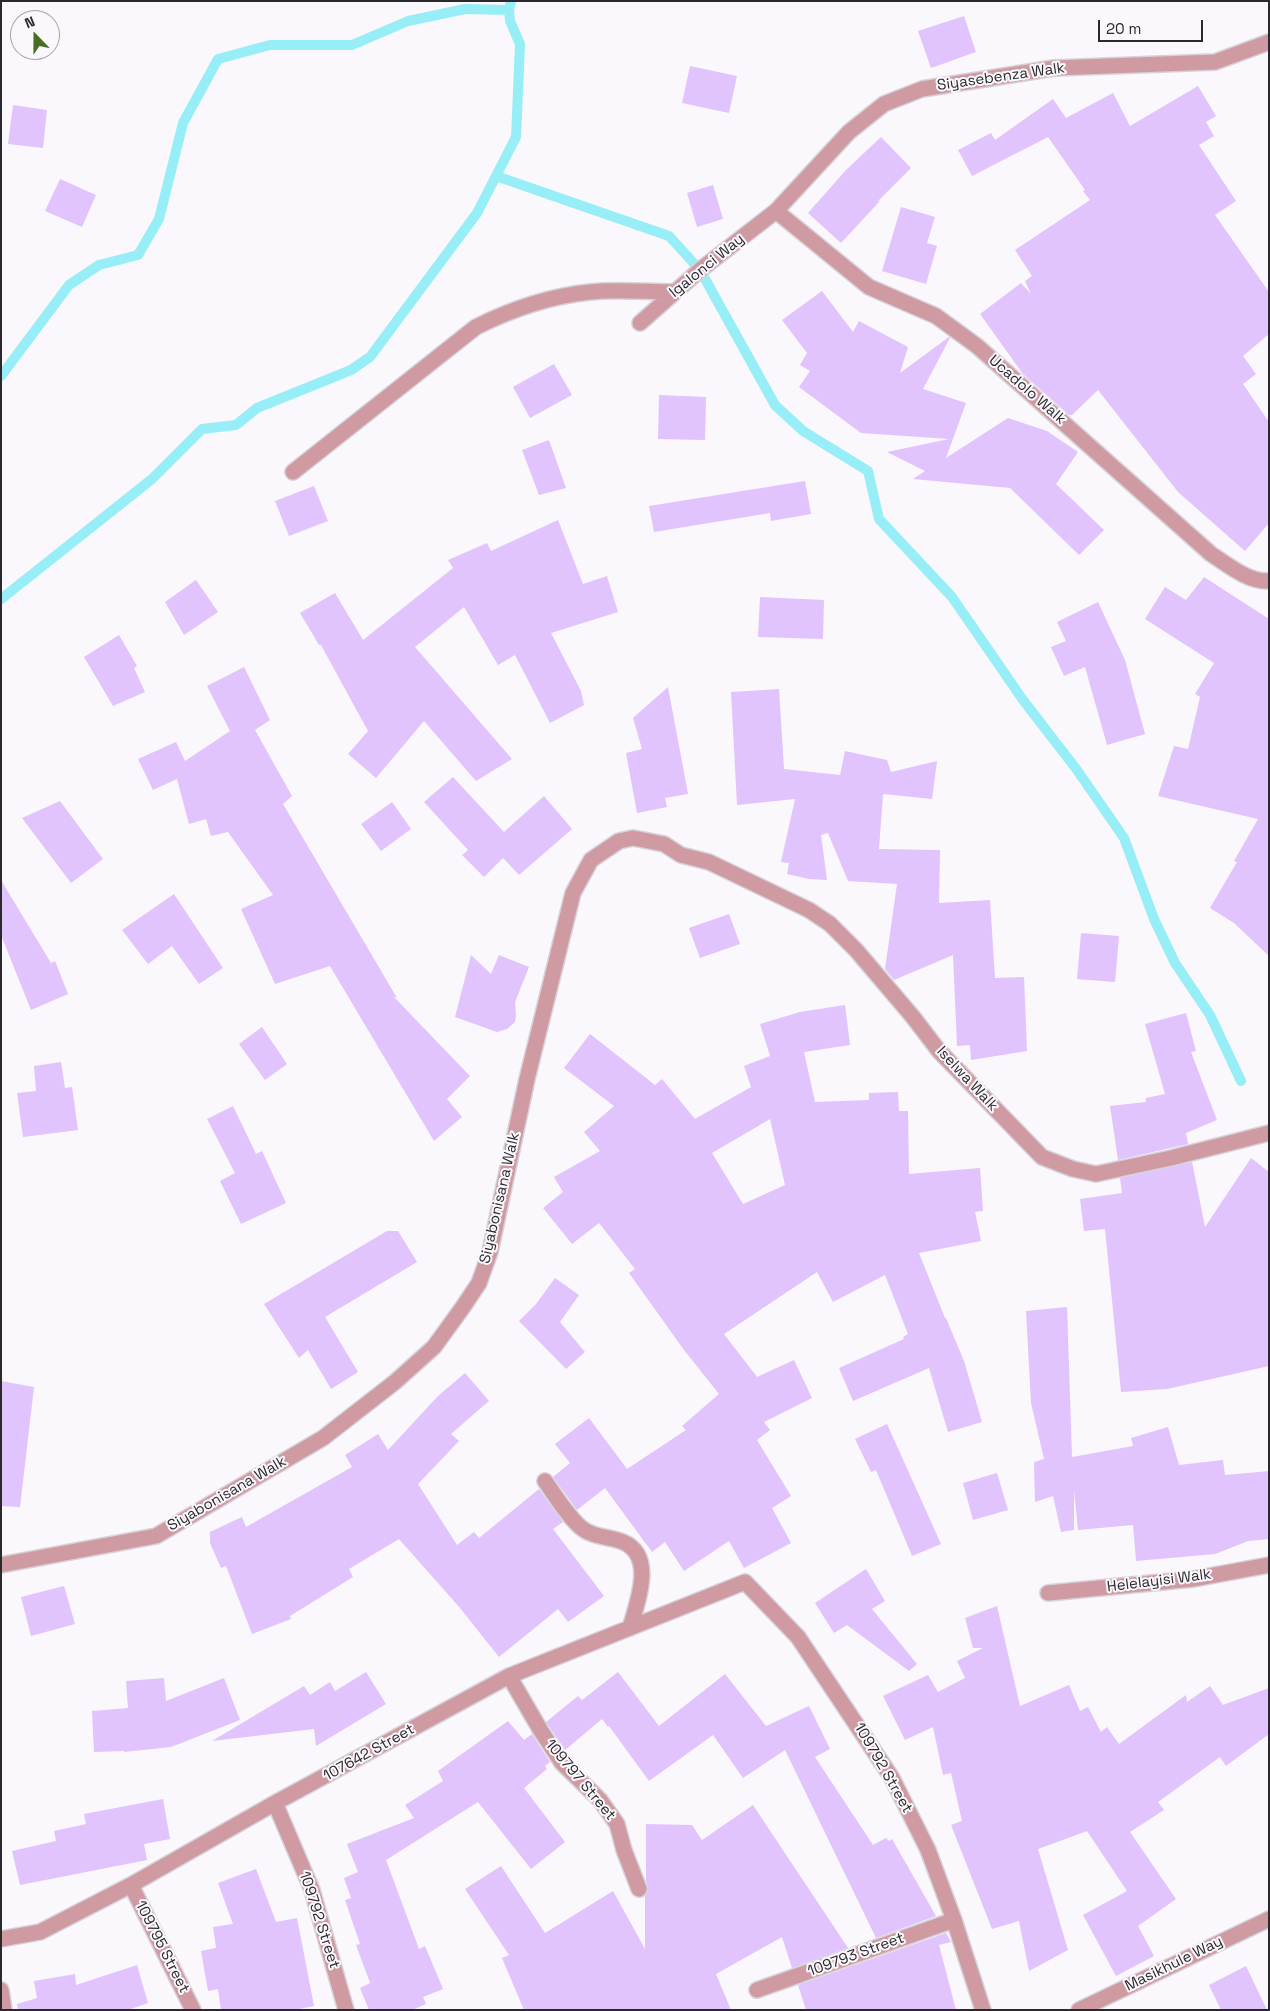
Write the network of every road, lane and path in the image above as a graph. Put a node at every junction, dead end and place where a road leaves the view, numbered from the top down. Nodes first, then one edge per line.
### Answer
1 (1269, 42) edge
2 (776, 211) junction
3 (674, 292) junction
4 (640, 323) dead end
5 (293, 472) dead end
6 (1269, 581) edge
7 (709, 862) joint
8 (1269, 1133) edge
9 (545, 1481) dead end
10 (1, 1565) edge
11 (1269, 1566) edge
12 (745, 1582) joint
13 (1048, 1593) dead end
14 (630, 1628) junction
15 (509, 1676) junction
16 (276, 1803) junction
17 (131, 1885) junction
18 (639, 1889) dead end
19 (1269, 1919) edge
20 (954, 1920) junction
21 (1, 1938) edge
22 (1, 1990) edge
23 (757, 1990) dead end
24 (4, 2010) edge
25 (193, 2010) edge
26 (346, 2010) edge
27 (983, 2010) edge
28 (1079, 2010) edge

1 - 2 street, Siyasebenza Walk
2 - 3 street, Igalonci Way
2 - 6 street, Ucadolo Walk
3 - 4 street, Igalonci Way
3 - 5 street
7 - 8 street, Iselwa Walk
7 - 10 street, Siyabonisana Walk
9 - 14 street
11 - 13 street, Helelayisi Walk
12 - 14 street, 107642 Street
12 - 20 street, 109792 Street
14 - 15 street, 107642 Street
15 - 16 street, 107642 Street
15 - 18 street, 109797 Street
16 - 17 street, 107642 Street
16 - 26 street, 109792 Street
17 - 21 street, 107642 Street
17 - 25 street, 109795 Street
19 - 28 street, Masikhule Way
20 - 23 street, 109793 Street
20 - 27 street, 109792 Street
22 - 24 street

